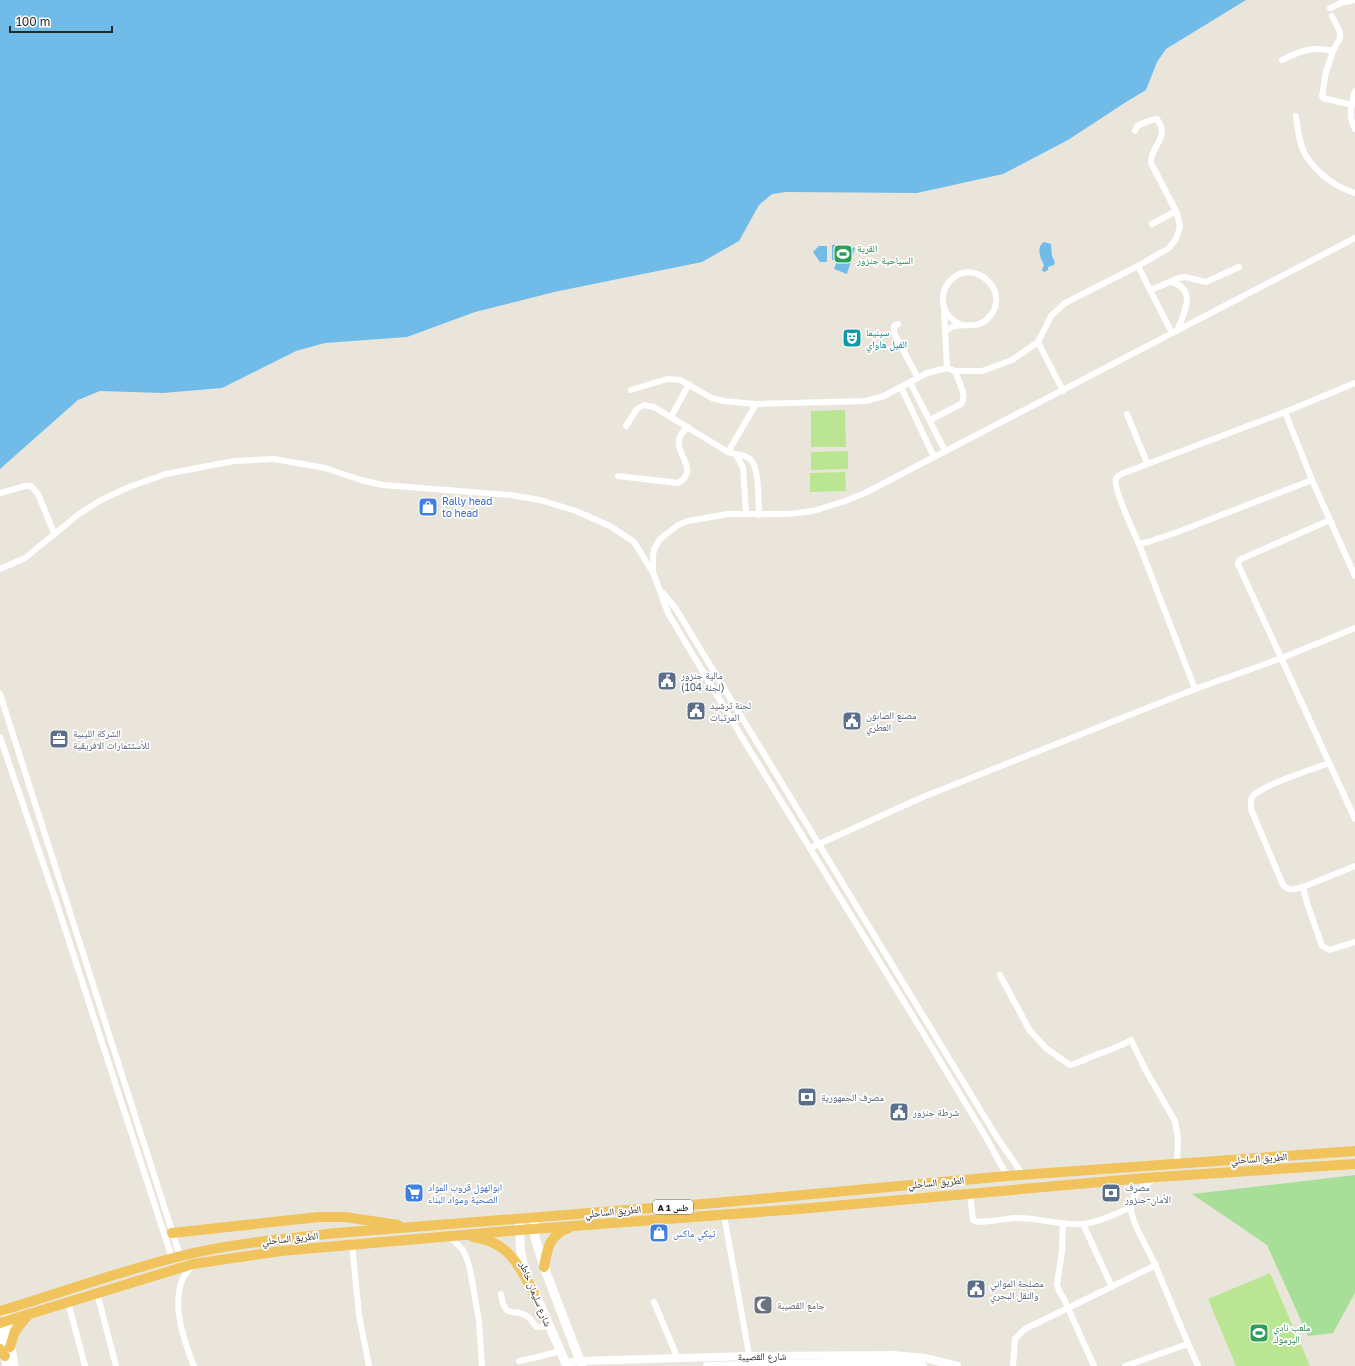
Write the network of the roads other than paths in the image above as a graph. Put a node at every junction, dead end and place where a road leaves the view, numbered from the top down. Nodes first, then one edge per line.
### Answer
1 (1355, 0) edge
2 (1330, 8) dead end
3 (1332, 16) dead end
4 (1333, 51) junction
5 (1282, 60) dead end
6 (1355, 91) edge
7 (1352, 105) junction
8 (1296, 116) dead end
9 (1355, 129) edge
10 (1135, 131) dead end
11 (1355, 193) edge
12 (1176, 211) junction
13 (1152, 224) dead end
14 (1355, 238) edge
15 (1138, 266) junction
16 (1239, 267) dead end
17 (1171, 282) junction
18 (1150, 290) junction
19 (944, 308) junction
20 (898, 324) dead end
21 (961, 325) junction
22 (946, 331) junction
23 (1174, 332) junction
24 (1038, 342) junction
25 (947, 368) junction
26 (955, 371) junction
27 (918, 378) junction
28 (910, 382) junction
29 (1355, 383) edge
30 (689, 384) junction
31 (901, 387) junction
32 (631, 390) dead end
33 (1063, 391) junction
34 (756, 404) junction
35 (1285, 412) junction
36 (1127, 414) dead end
37 (671, 417) junction
38 (930, 420) junction
39 (626, 426) dead end
40 (688, 427) junction
41 (945, 451) junction
42 (728, 452) junction
43 (736, 455) junction
44 (934, 457) junction
45 (1148, 463) junction
46 (618, 476) dead end
47 (1312, 480) junction
48 (0, 493) edge
49 (746, 514) junction
50 (759, 515) junction
51 (1330, 520) junction
52 (54, 533) junction
53 (1139, 544) junction
54 (0, 569) edge
55 (653, 572) junction
56 (1355, 576) edge
57 (661, 591) junction
58 (1355, 628) edge
59 (699, 646) junction
60 (691, 651) junction
61 (1282, 658) junction
62 (1195, 689) junction
63 (0, 694) edge
64 (12, 732) junction
65 (0, 736) edge
66 (1329, 763) junction
67 (782, 784) junction
68 (774, 789) junction
69 (1355, 819) edge
70 (820, 843) junction
71 (810, 848) junction
72 (1355, 866) edge
73 (1303, 887) junction
74 (65, 898) junction
75 (56, 901) junction
76 (1355, 942) edge
77 (1000, 976) dead end
78 (108, 1035) junction
79 (101, 1037) junction
80 (1355, 1151) edge
81 (1177, 1164) junction
82 (1355, 1164) edge
83 (1023, 1174) junction
84 (1007, 1176) junction
85 (1158, 1178) junction
86 (970, 1193) junction
87 (1131, 1207) junction
88 (724, 1216) junction
89 (534, 1218) junction
90 (520, 1219) junction
91 (1063, 1224) junction
92 (1083, 1224) junction
93 (582, 1225) junction
94 (418, 1228) junction
95 (534, 1229) junction
96 (520, 1230) junction
97 (172, 1233) junction
98 (454, 1236) junction
99 (352, 1245) junction
100 (176, 1257) junction
101 (193, 1264) junction
102 (1156, 1265) junction
103 (544, 1267) junction
104 (1112, 1287) junction
105 (97, 1293) junction
106 (534, 1293) junction
107 (501, 1294) dead end
108 (68, 1302) junction
109 (654, 1302) dead end
110 (1068, 1309) junction
111 (2, 1310) edge
112 (29, 1314) junction
113 (2, 1324) edge
114 (549, 1326) junction
115 (1188, 1344) junction
116 (560, 1351) junction
117 (6, 1355) edge
118 (749, 1356) junction
119 (678, 1359) junction
120 (519, 1361) dead end
121 (581, 1363) edge
122 (566, 1364) edge
123 (752, 1365) edge
124 (14, 1366) edge
125 (85, 1366) edge
126 (116, 1366) edge
127 (194, 1366) edge
128 (369, 1366) edge
129 (482, 1366) edge
130 (707, 1366) edge
131 (923, 1366) edge
132 (957, 1366) edge
133 (1012, 1366) edge
134 (1094, 1366) edge
135 (1125, 1366) edge
136 (1198, 1366) edge

1 - 2 street
3 - 4 street
4 - 5 street
4 - 7 street
6 - 7 street
7 - 9 street
8 - 11 street
10 - 12 street
12 - 13 street
12 - 15 street
14 - 23 street
15 - 18 street
15 - 24 street
16 - 17 street
17 - 18 street
17 - 23 street
18 - 23 street
19 - 21 street
19 - 21 street
19 - 22 street
20 - 27 street
21 - 22 street
22 - 25 street
23 - 33 street
24 - 26 street
24 - 33 street
25 - 26 street
25 - 27 street
26 - 38 street
27 - 28 street
28 - 31 street
28 - 38 street
29 - 35 street
30 - 32 street
30 - 34 street
30 - 37 street
31 - 34 street
31 - 44 street
33 - 41 street
34 - 42 street
35 - 45 street
35 - 47 street
36 - 45 street
37 - 39 street
37 - 40 street
38 - 41 street
40 - 42 street
40 - 46 street
41 - 44 street
42 - 43 street
43 - 49 street
43 - 50 street
44 - 50 street
45 - 53 street
47 - 51 street
47 - 53 street
48 - 52 street
49 - 50 street
49 - 55 street
51 - 56 street
51 - 61 street
52 - 54 street
52 - 55 street
53 - 62 street
55 - 57 street
57 - 59 street
57 - 60 street
58 - 61 street
59 - 60 street
59 - 67 street
60 - 68 street
61 - 62 street
61 - 66 street
62 - 70 street
63 - 64 street
64 - 65 street
64 - 74 street
65 - 75 street
66 - 69 street
66 - 73 street
67 - 68 street
67 - 70 street
68 - 71 street
70 - 71 street
70 - 83 street
71 - 84 street
72 - 73 street
73 - 76 street
74 - 75 street
74 - 78 street
75 - 79 street
77 - 81 street
78 - 79 street
78 - 97 street
79 - 100 street
80 - 81 highway, الطريق الساحلي / A 1 طس
81 - 83 highway, الطريق الساحلي / A 1 طس
82 - 85 highway, الطريق الساحلي / A 1 طس
83 - 84 highway, الطريق الساحلي / A 1 طس
84 - 89 highway, الطريق الساحلي / A 1 طس
85 - 86 highway, الطريق الساحلي / A 1 طس
85 - 87 street
86 - 88 highway, الطريق الساحلي / A 1 طس
86 - 91 street
87 - 92 street
87 - 102 street
88 - 93 highway, الطريق الساحلي / A 1 طس
88 - 118 street
89 - 90 highway, الطريق الساحلي / A 1 طس
89 - 95 main road, شارع سليمان خاطر
90 - 94 highway, الطريق الساحلي / A 1 طس
90 - 96 main road, شارع سليمان خاطر
91 - 92 street
91 - 110 street
92 - 104 street
93 - 95 highway, الطريق الساحلي / A 1 طس
93 - 103 highway
94 - 97 highway
94 - 100 highway, الطريق الساحلي / A 1 طس
95 - 96 highway, الطريق الساحلي / A 1 طس
95 - 103 main road, شارع سليمان خاطر
96 - 98 highway, الطريق الساحلي / A 1 طس
96 - 106 main road, شارع سليمان خاطر
97 - 100 street
98 - 99 highway, الطريق الساحلي / A 1 طس
98 - 106 highway
98 - 129 street
99 - 101 highway, الطريق الساحلي / A 1 طس
99 - 128 street
100 - 111 highway, الطريق الساحلي / A 1 طس
101 - 105 highway, الطريق الساحلي / A 1 طس
101 - 127 street
102 - 104 street
102 - 115 street
103 - 121 main road, شارع سليمان خاطر
104 - 110 street
105 - 108 highway, الطريق الساحلي / A 1 طس
105 - 126 street
106 - 114 main road, شارع سليمان خاطر
107 - 114 street
108 - 112 highway, الطريق الساحلي / A 1 طس
108 - 125 street
109 - 119 street
110 - 133 street
110 - 134 street
111 - 113 main road
112 - 113 highway, الطريق الساحلي / A 1 طس
112 - 117 highway
113 - 117 main road
114 - 116 main road, شارع سليمان خاطر
115 - 135 street
115 - 136 street
116 - 120 street
116 - 122 main road, شارع سليمان خاطر
117 - 124 main road
118 - 119 street, شارع القصيبة
118 - 123 street
118 - 132 street, شارع القصيبة
119 - 121 street, شارع القصيبة
121 - 122 street, شارع القصيبة
123 - 130 street
123 - 131 street

